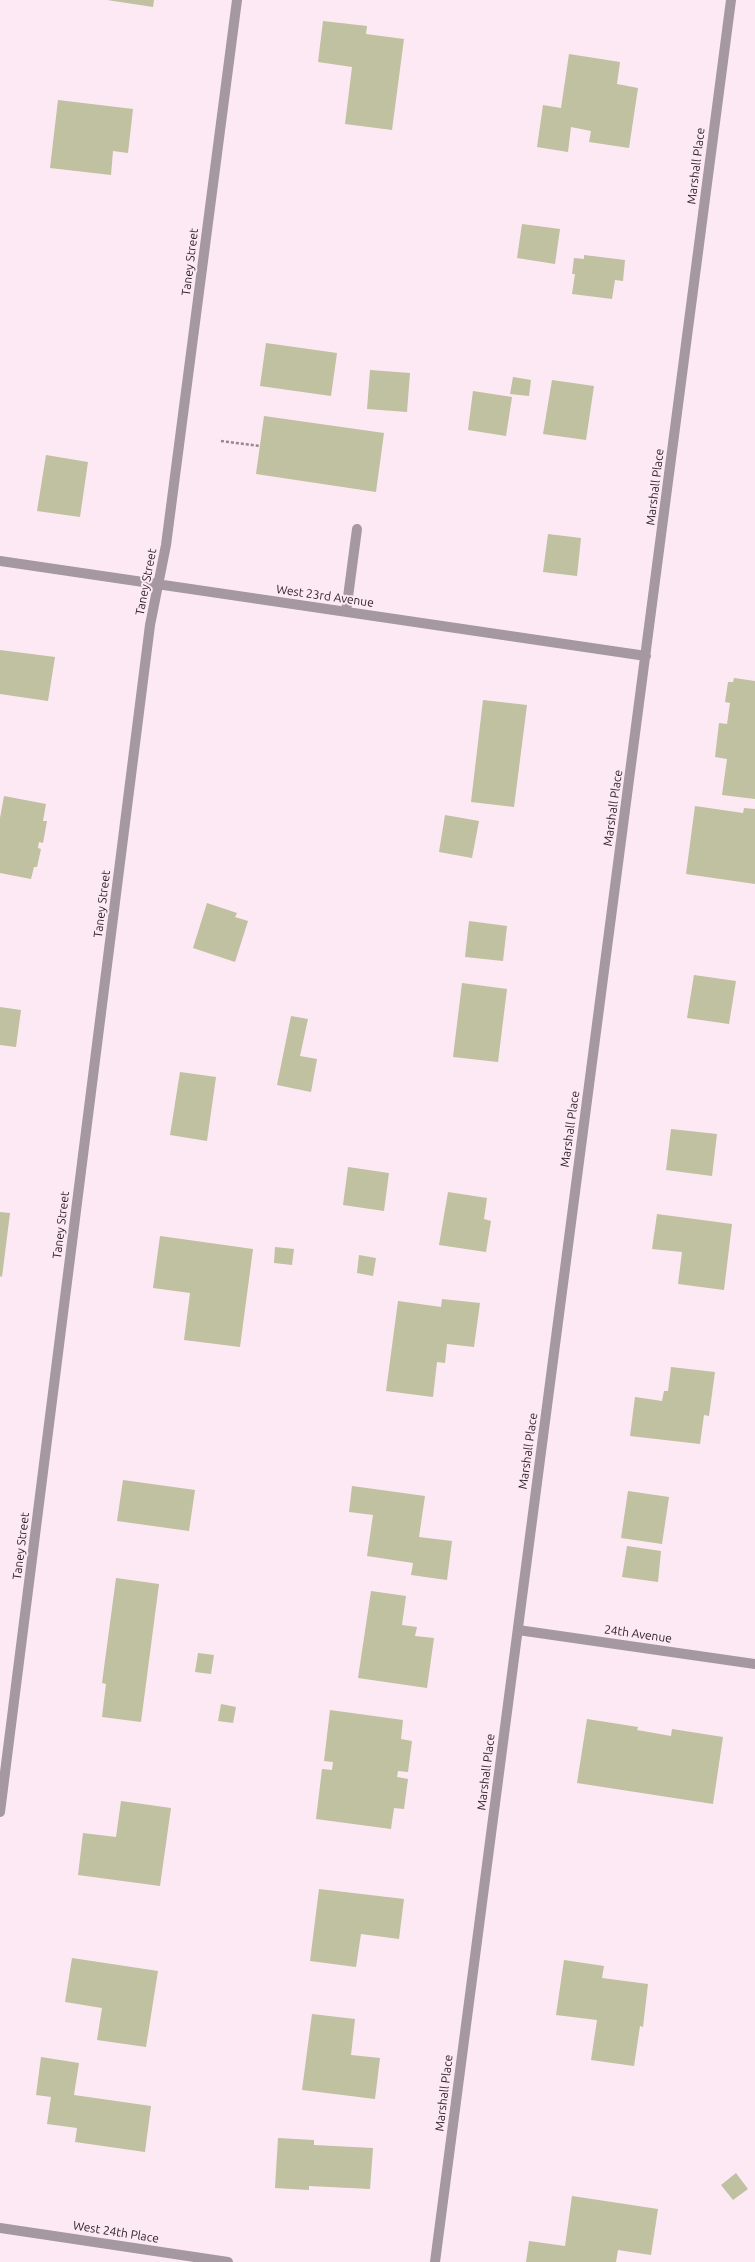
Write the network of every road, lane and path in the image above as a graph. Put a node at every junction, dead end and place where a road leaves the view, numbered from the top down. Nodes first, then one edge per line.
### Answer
1 (237, 0) edge
2 (730, 0) edge
3 (221, 440) dead end
4 (260, 446) dead end
5 (357, 529) dead end
6 (0, 561) edge
7 (158, 584) junction
8 (346, 612) junction
9 (646, 656) junction
10 (518, 1630) junction
11 (755, 1664) edge
12 (0, 1812) edge
13 (0, 2228) edge
14 (228, 2262) edge
15 (435, 2262) edge

1 - 7 street, Taney Street
2 - 9 street, Marshall Place
3 - 4 path
5 - 8 street
6 - 7 street, West 23rd Avenue
7 - 8 street, West 23rd Avenue
7 - 12 street, Taney Street
8 - 9 street, West 23rd Avenue
9 - 10 street, Marshall Place
10 - 11 street, 24th Avenue
10 - 15 street, Marshall Place
13 - 14 street, West 24th Place

